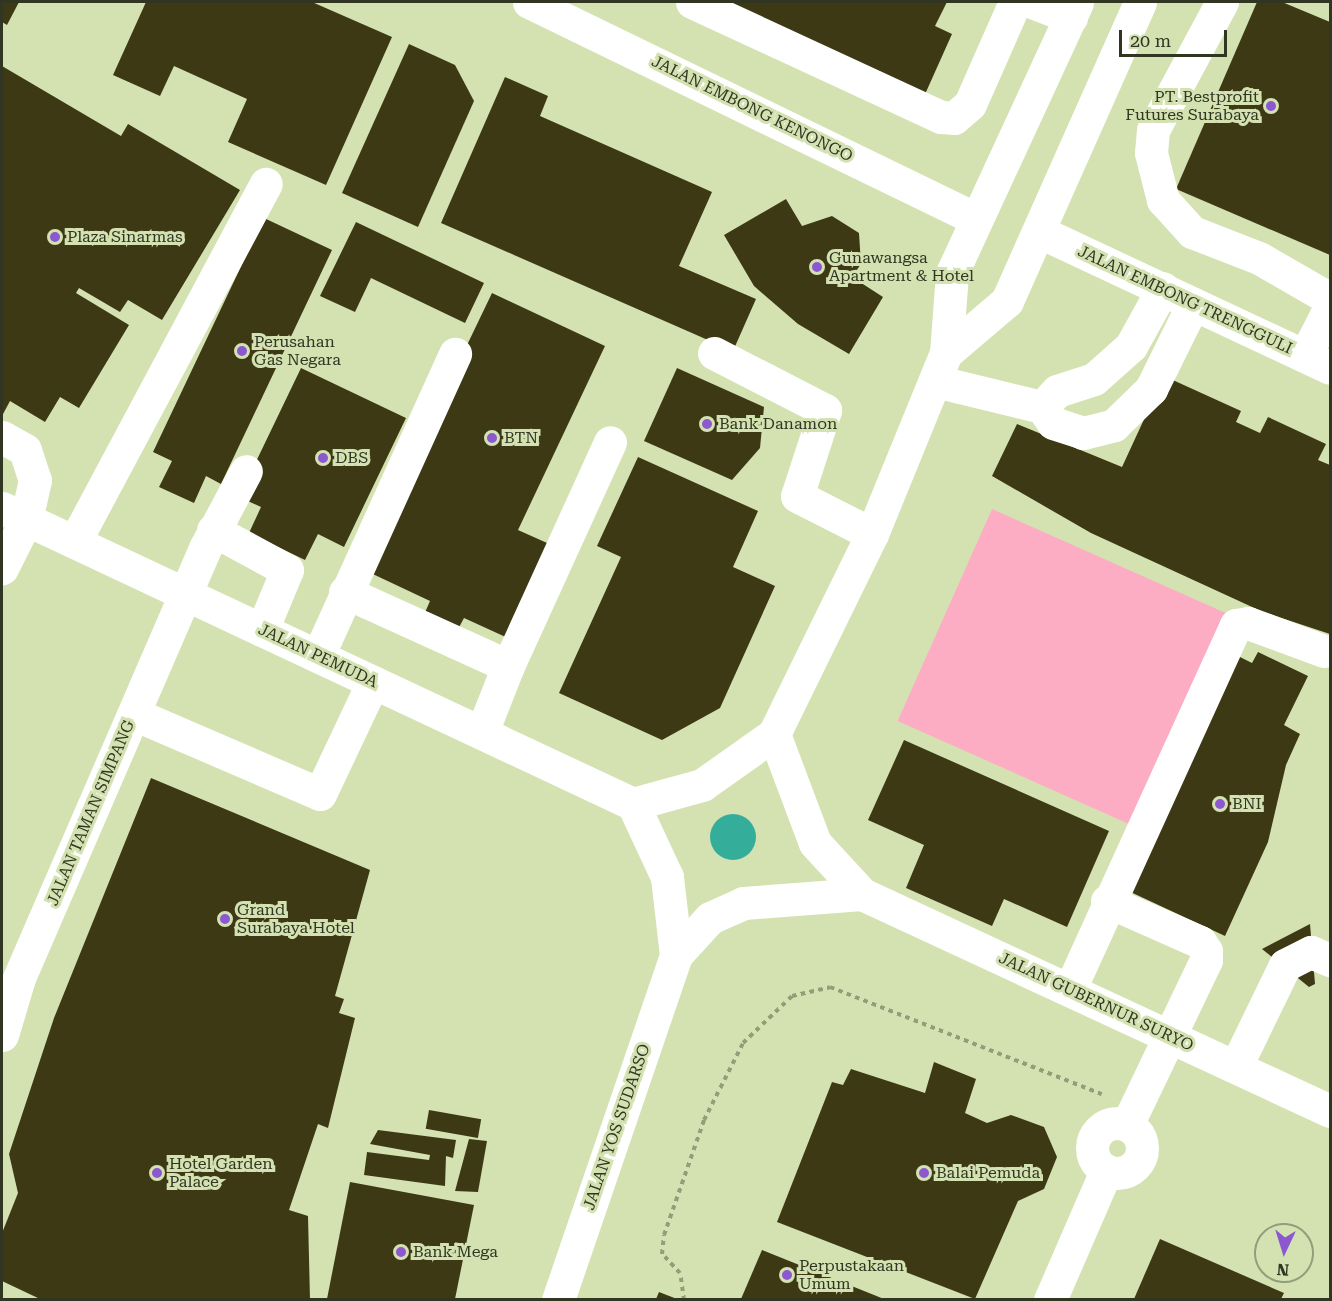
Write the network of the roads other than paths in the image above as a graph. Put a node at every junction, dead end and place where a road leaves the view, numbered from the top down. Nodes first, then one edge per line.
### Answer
1 (529, 2) edge
2 (692, 2) edge
3 (1015, 2) edge
4 (1032, 2) edge
5 (1140, 2) edge
6 (1222, 2) edge
7 (565, 9) edge
8 (1074, 9) edge
9 (266, 184) dead end
10 (974, 218) junction
11 (1040, 232) junction
12 (1162, 288) junction
13 (1330, 299) edge
14 (1193, 304) junction
15 (1330, 307) edge
16 (714, 353) dead end
17 (455, 354) dead end
18 (1318, 362) edge
19 (940, 367) junction
20 (1042, 407) junction
21 (2, 437) edge
22 (610, 442) dead end
23 (246, 471) dead end
24 (14, 514) edge
25 (213, 530) junction
26 (872, 534) junction
27 (75, 541) junction
28 (2, 568) edge
29 (345, 592) junction
30 (186, 594) junction
31 (262, 630) junction
32 (1324, 651) dead end
33 (318, 656) junction
34 (508, 666) junction
35 (373, 682) junction
36 (134, 714) junction
37 (482, 732) junction
38 (774, 734) junction
39 (633, 804) junction
40 (862, 894) junction
41 (1107, 901) junction
42 (676, 955) junction
43 (1330, 960) edge
44 (1070, 989) junction
45 (2, 1035) edge
46 (1170, 1035) junction
47 (1236, 1066) junction
48 (1330, 1111) edge
49 (558, 1299) edge
50 (1050, 1299) edge

1 - 7 main road, JALAN EMBONG KENONGO
2 - 3 main road
4 - 8 main road
5 - 11 main road
6 - 13 main road
7 - 10 main road, JALAN EMBONG KENONGO
8 - 10 main road
9 - 27 main road
10 - 19 main road
11 - 12 main road, JALAN EMBONG TRENGGULI
11 - 19 main road
12 - 14 main road, JALAN EMBONG TRENGGULI
12 - 20 main road
14 - 18 main road, JALAN EMBONG TRENGGULI
14 - 20 main road
15 - 18 main road
16 - 26 main road
17 - 29 main road
19 - 20 main road
19 - 26 main road
21 - 24 main road
22 - 34 main road
23 - 25 main road, JALAN TAMAN SIMPANG
24 - 27 main road, JALAN PEMUDA
24 - 28 main road
25 - 30 main road, JALAN TAMAN SIMPANG
25 - 31 main road
26 - 38 main road
27 - 30 main road, JALAN PEMUDA
29 - 33 main road
29 - 34 main road
30 - 31 main road, JALAN PEMUDA
30 - 36 main road, JALAN TAMAN SIMPANG
31 - 33 main road, JALAN PEMUDA
32 - 41 main road
33 - 35 main road, JALAN PEMUDA
34 - 37 main road
35 - 36 main road
35 - 37 main road, JALAN PEMUDA
36 - 45 main road, JALAN TAMAN SIMPANG
37 - 39 main road, JALAN PEMUDA
38 - 39 main road
38 - 40 main road, JALAN GUBERNUR SURYO
39 - 42 main road
40 - 42 main road, JALAN GUBERNUR SURYO
40 - 44 main road, JALAN GUBERNUR SURYO
41 - 44 main road
41 - 46 main road
42 - 49 main road, JALAN YOS SUDARSO
43 - 47 main road
44 - 46 main road, JALAN GUBERNUR SURYO
46 - 47 main road, JALAN GUBERNUR SURYO
46 - 50 main road
47 - 48 main road, JALAN GUBERNUR SURYO

